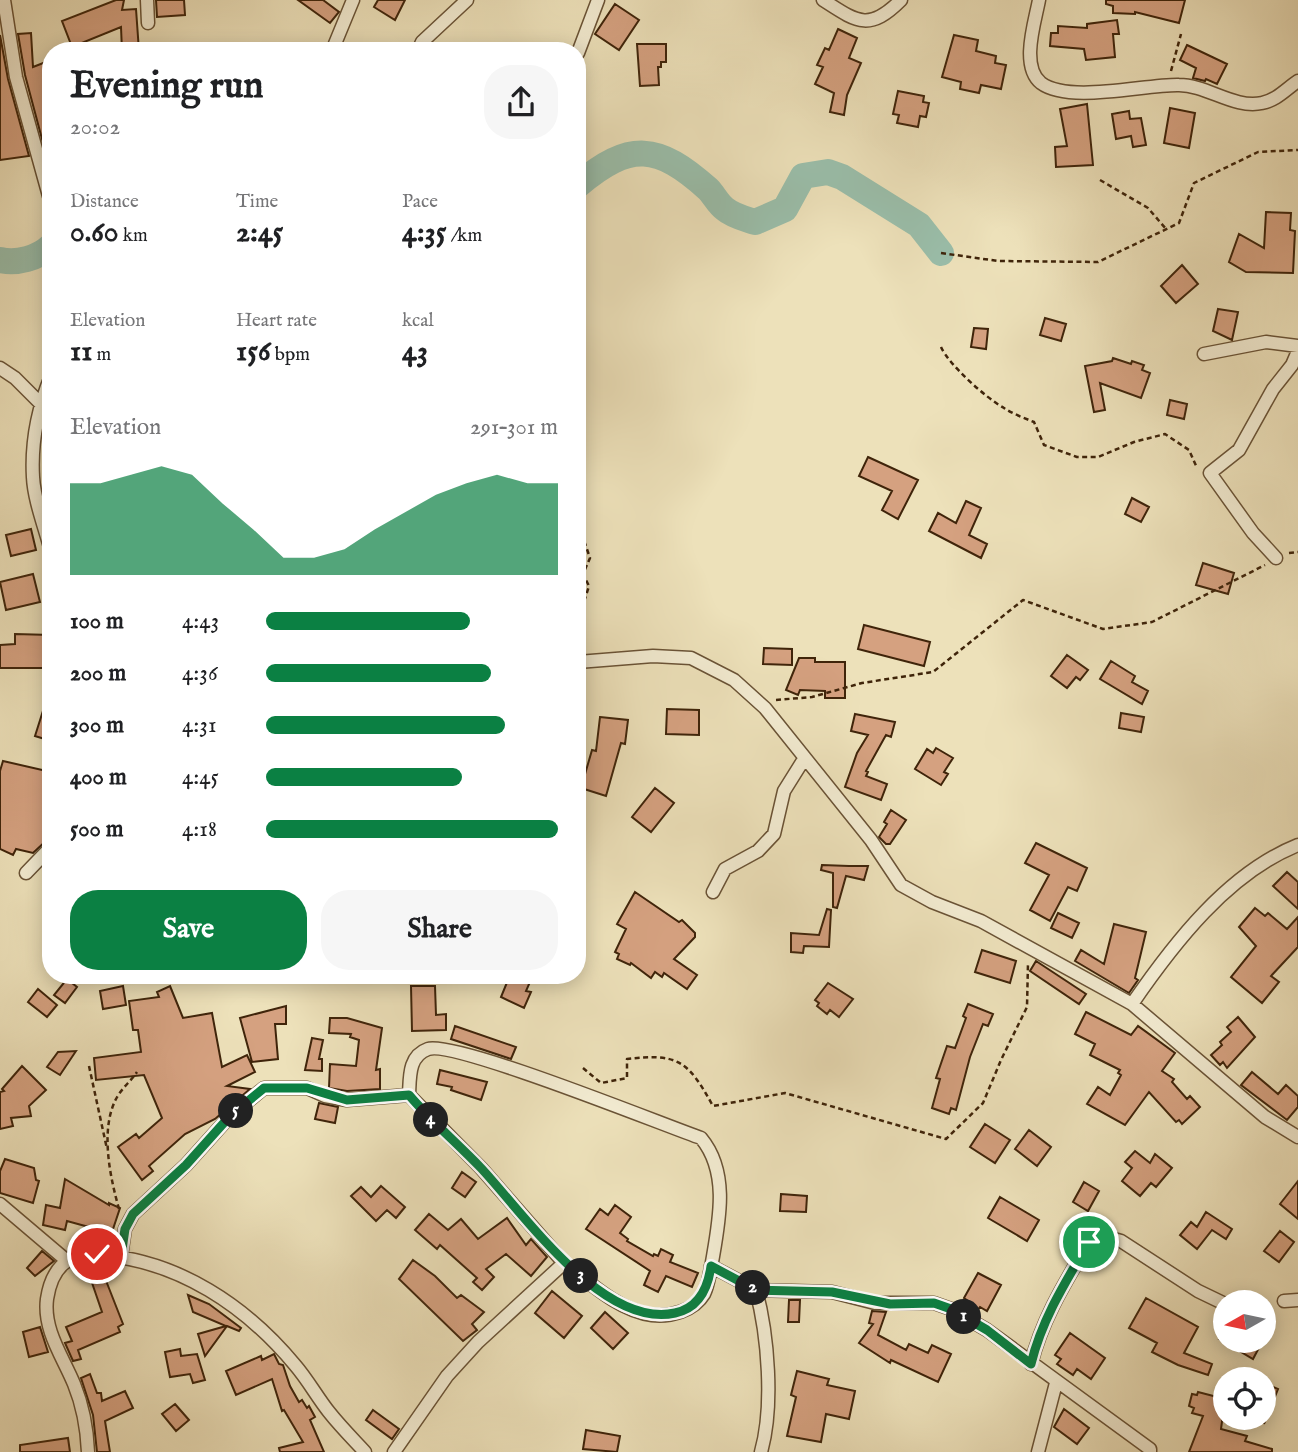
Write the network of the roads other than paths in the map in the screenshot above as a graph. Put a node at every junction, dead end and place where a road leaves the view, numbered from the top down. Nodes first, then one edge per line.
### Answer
1 (4, 0) edge
2 (147, 0) edge
3 (353, 0) edge
4 (467, 0) edge
5 (598, 0) edge
6 (824, 0) edge
7 (901, 0) edge
8 (1038, 0) edge
9 (148, 23) dead end
10 (336, 42) edge
11 (422, 42) edge
12 (582, 42) edge
13 (1298, 81) edge
14 (42, 168) edge
15 (1298, 346) edge
16 (1298, 351) edge
17 (1204, 354) dead end
18 (0, 368) edge
19 (42, 398) edge
20 (40, 403) junction
21 (42, 494) edge
22 (1276, 558) road end
23 (586, 661) edge
24 (804, 759) junction
25 (1298, 845) edge
26 (42, 857) edge
27 (26, 873) dead end
28 (713, 892) dead end
29 (1132, 1004) junction
30 (409, 1095) junction
31 (1298, 1138) edge
32 (0, 1204) edge
33 (121, 1256) junction
34 (66, 1260) junction
35 (564, 1263) junction
36 (711, 1266) junction
37 (756, 1290) junction
38 (1213, 1299) edge
39 (1298, 1300) edge
40 (1284, 1301) dead end
41 (1031, 1364) junction
42 (1056, 1383) junction
43 (1152, 1451) edge
44 (88, 1452) edge
45 (365, 1452) edge
46 (394, 1452) edge
47 (761, 1452) edge
48 (1038, 1452) edge

1 - 14 street
2 - 9 street
3 - 10 street
4 - 11 street
5 - 12 street
6 - 7 street
8 - 13 street
15 - 17 street
16 - 22 street
18 - 20 street
19 - 20 street
20 - 21 street
23 - 24 street
24 - 28 street
24 - 29 street
25 - 29 street
26 - 27 street
29 - 31 street
30 - 33 street
30 - 35 street
30 - 36 street
32 - 34 street
33 - 34 street
33 - 45 street
34 - 44 street
35 - 36 street
35 - 46 street
36 - 37 street
37 - 41 street
37 - 47 street
38 - 41 street
39 - 40 street
41 - 42 street
42 - 43 street
42 - 48 street

